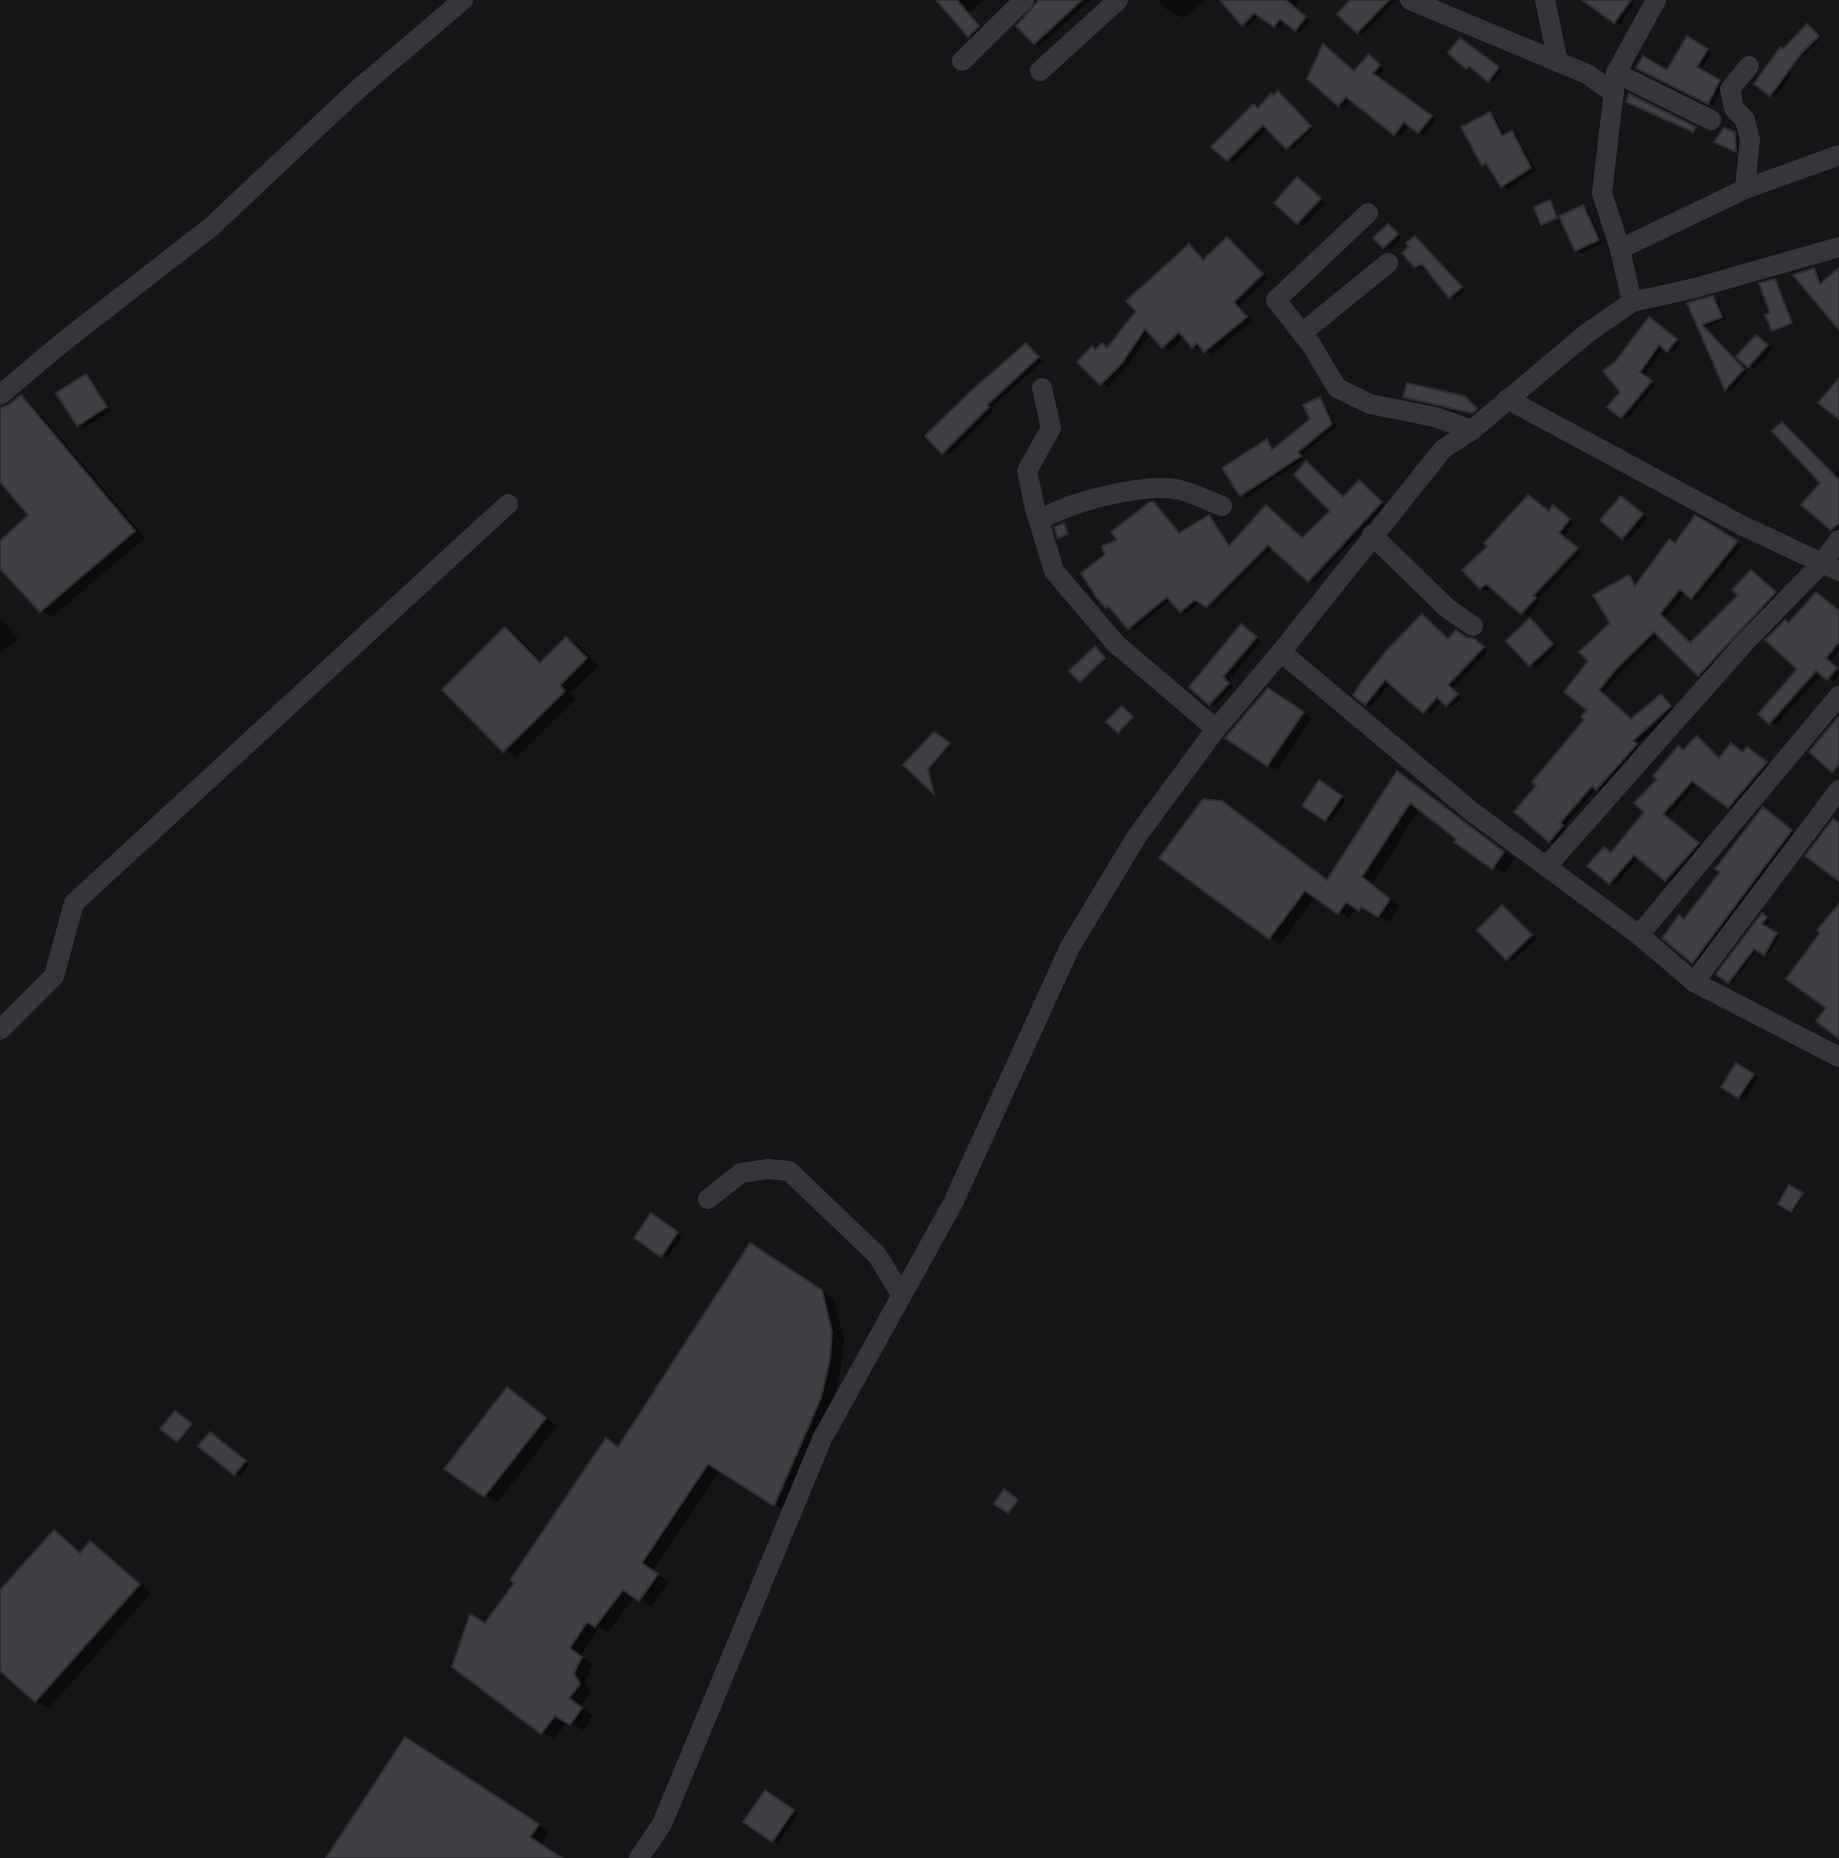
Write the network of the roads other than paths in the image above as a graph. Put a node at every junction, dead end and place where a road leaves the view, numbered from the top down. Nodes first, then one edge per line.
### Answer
1 (463, 0) edge
2 (1024, 0) edge
3 (1118, 0) edge
4 (1410, 0) edge
5 (1545, 0) edge
6 (1656, 0) edge
7 (1443, 7) edge
8 (962, 61) dead end
9 (1558, 62) junction
10 (1749, 66) dead end
11 (1040, 71) dead end
12 (1615, 83) junction
13 (1711, 120) dead end
14 (1839, 155) edge
15 (1745, 189) junction
16 (1368, 213) dead end
17 (1839, 247) edge
18 (1620, 249) junction
19 (1388, 263) dead end
20 (1632, 302) junction
21 (1302, 333) junction
22 (1042, 388) dead end
23 (0, 395) edge
24 (1507, 399) junction
25 (1472, 430) junction
26 (508, 504) dead end
27 (1222, 506) dead end
28 (1039, 521) junction
29 (1372, 535) junction
30 (1839, 540) edge
31 (1831, 567) edge
32 (1473, 626) dead end
33 (1281, 652) junction
34 (1839, 696) edge
35 (1216, 729) junction
36 (1839, 790) edge
37 (1546, 867) junction
38 (1639, 935) junction
39 (1694, 982) junction
40 (0, 1030) edge
41 (1839, 1057) edge
42 (708, 1199) dead end
43 (902, 1296) junction
44 (639, 1858) edge

1 - 23 street
2 - 8 street
3 - 11 street
4 - 7 street
5 - 9 street
6 - 12 street
7 - 9 street
9 - 12 street
10 - 15 street
12 - 13 street
12 - 18 street
14 - 15 street
15 - 18 street
16 - 21 street
17 - 20 street
18 - 20 street
19 - 21 street
20 - 24 street
21 - 25 street
22 - 28 street
24 - 25 street
24 - 31 street
25 - 29 street
26 - 40 street
27 - 28 street
28 - 35 street
29 - 32 street
29 - 33 street
30 - 31 street
31 - 37 street
33 - 35 street
33 - 37 street
34 - 38 street
35 - 43 street
36 - 39 street
37 - 38 street
38 - 39 street
39 - 41 street
42 - 43 street
43 - 44 street

